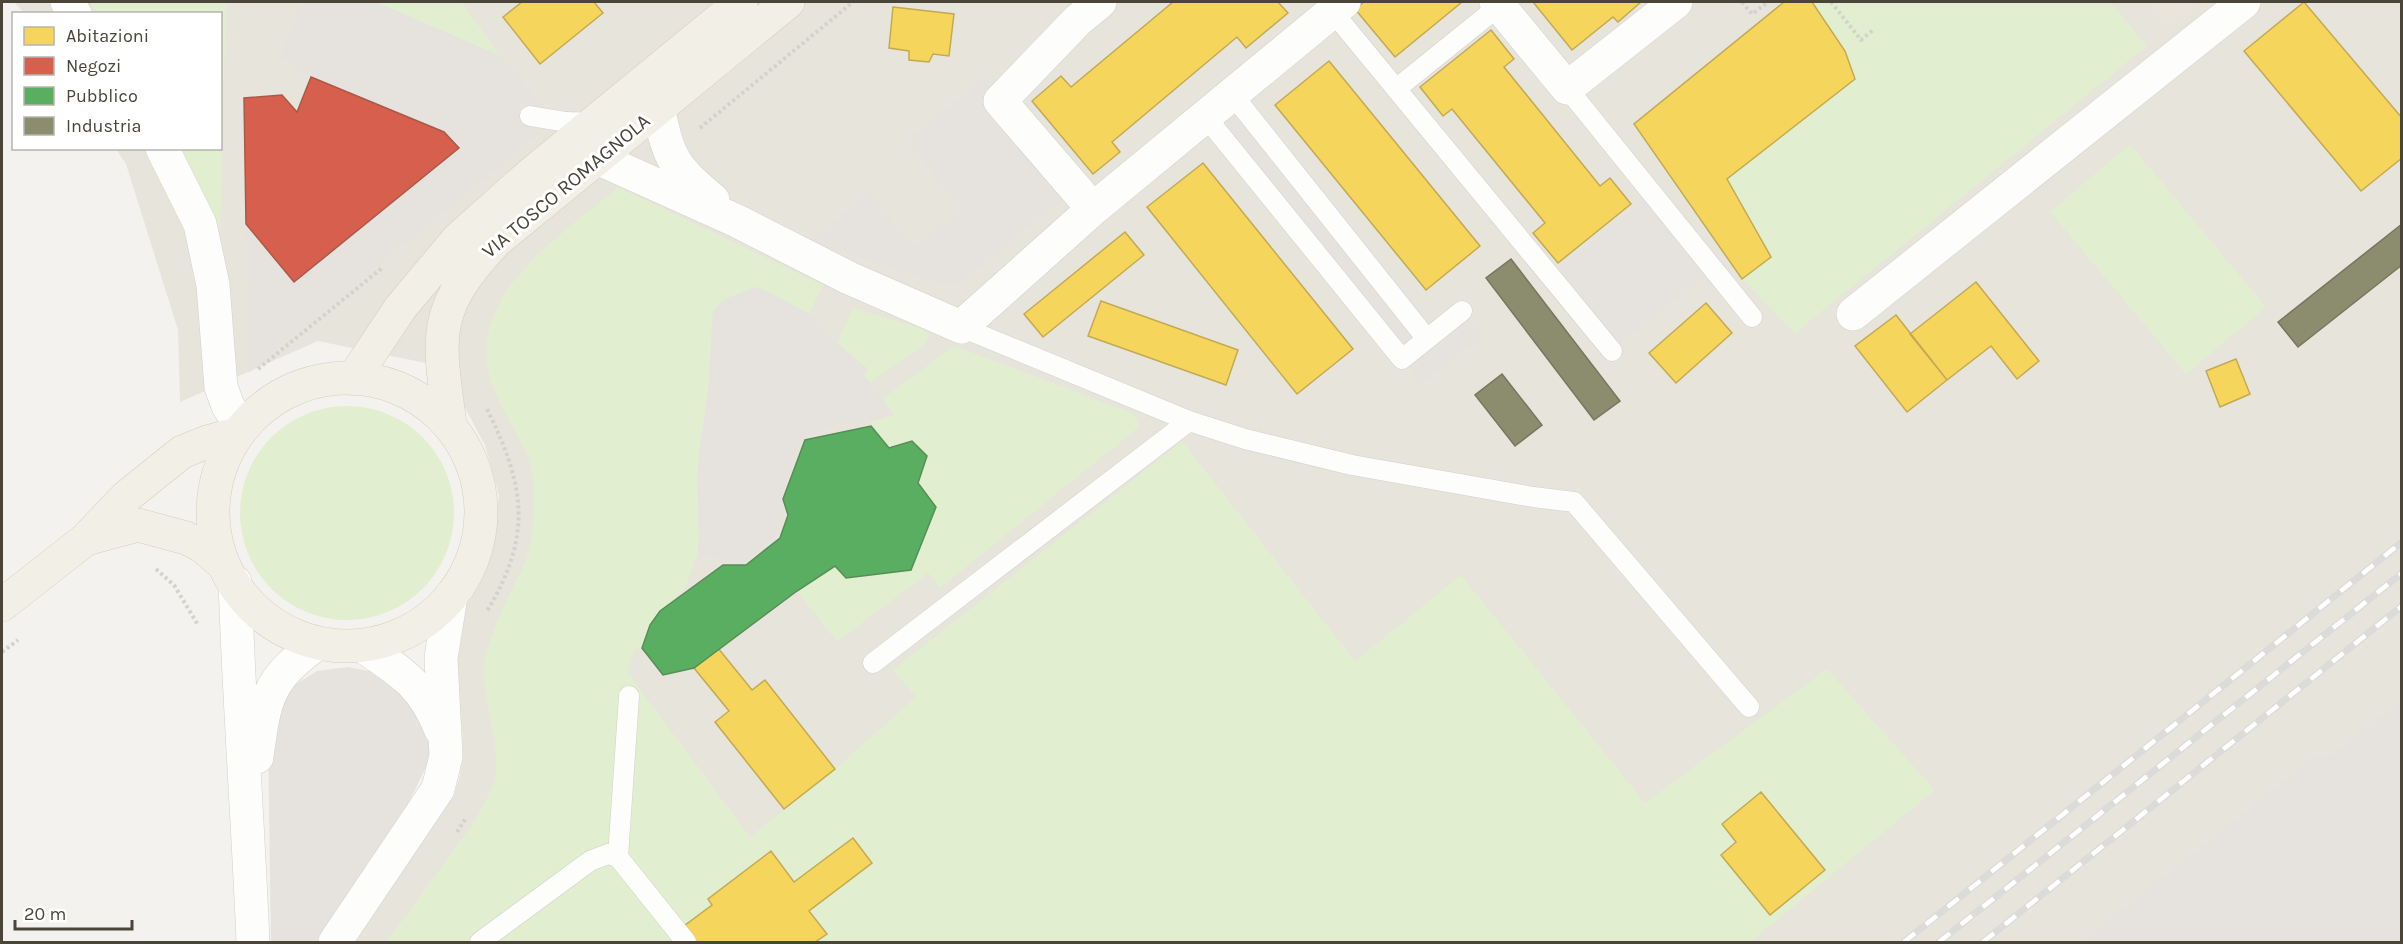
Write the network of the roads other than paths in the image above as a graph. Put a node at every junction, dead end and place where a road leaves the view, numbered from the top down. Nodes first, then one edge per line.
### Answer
1 (741, 2) edge
2 (788, 2) edge
3 (1100, 2) edge
4 (1676, 2) edge
5 (2244, 2) edge
6 (1500, 3) edge
7 (1333, 5) edge
8 (1567, 88) junction
9 (1396, 89) junction
10 (1232, 94) junction
11 (658, 108) junction
12 (530, 116) dead end
13 (1205, 116) junction
14 (594, 123) junction
15 (163, 150) edge
16 (597, 158) junction
17 (1093, 209) junction
18 (737, 221) junction
19 (1462, 311) dead end
20 (1853, 314) dead end
21 (1752, 317) dead end
22 (961, 327) junction
23 (1427, 339) junction
24 (1612, 351) dead end
25 (353, 379) junction
26 (1189, 421) junction
27 (450, 424) junction
28 (237, 430) junction
29 (132, 511) junction
30 (230, 574) junction
31 (451, 596) junction
32 (2, 605) edge
33 (318, 643) junction
34 (364, 647) junction
35 (873, 663) dead end
36 (628, 696) dead end
37 (1749, 707) dead end
38 (446, 743) junction
39 (248, 825) junction
40 (618, 857) junction
41 (253, 942) edge
42 (335, 942) edge
43 (480, 942) edge
44 (686, 942) edge

1 - 14 main road, VIA TOSCO ROMAGNOLA
2 - 11 main road, VIA TOSCO ROMAGNOLA
3 - 17 street
4 - 8 street
5 - 20 street
6 - 8 street
6 - 9 lane
7 - 9 lane
7 - 10 street
8 - 21 lane
9 - 24 lane
10 - 13 street
10 - 23 lane
11 - 16 main road, VIA TOSCO ROMAGNOLA
11 - 18 street
12 - 14 lane
13 - 17 street
13 - 23 lane
14 - 25 main road, VIA TOSCO ROMAGNOLA
15 - 28 street
16 - 18 street
16 - 27 main road, VIA TOSCO ROMAGNOLA
17 - 22 street
18 - 22 street
19 - 23 lane
22 - 26 lane
25 - 27 main road
25 - 28 main road
26 - 35 lane
26 - 37 lane
27 - 31 main road
28 - 29 main road
28 - 30 main road
29 - 30 main road
29 - 32 main road
30 - 33 main road
30 - 39 street
31 - 34 main road
31 - 38 street
33 - 34 main road
33 - 39 street
34 - 38 street
36 - 40 lane
38 - 42 street
39 - 41 street
40 - 43 lane
40 - 44 lane

